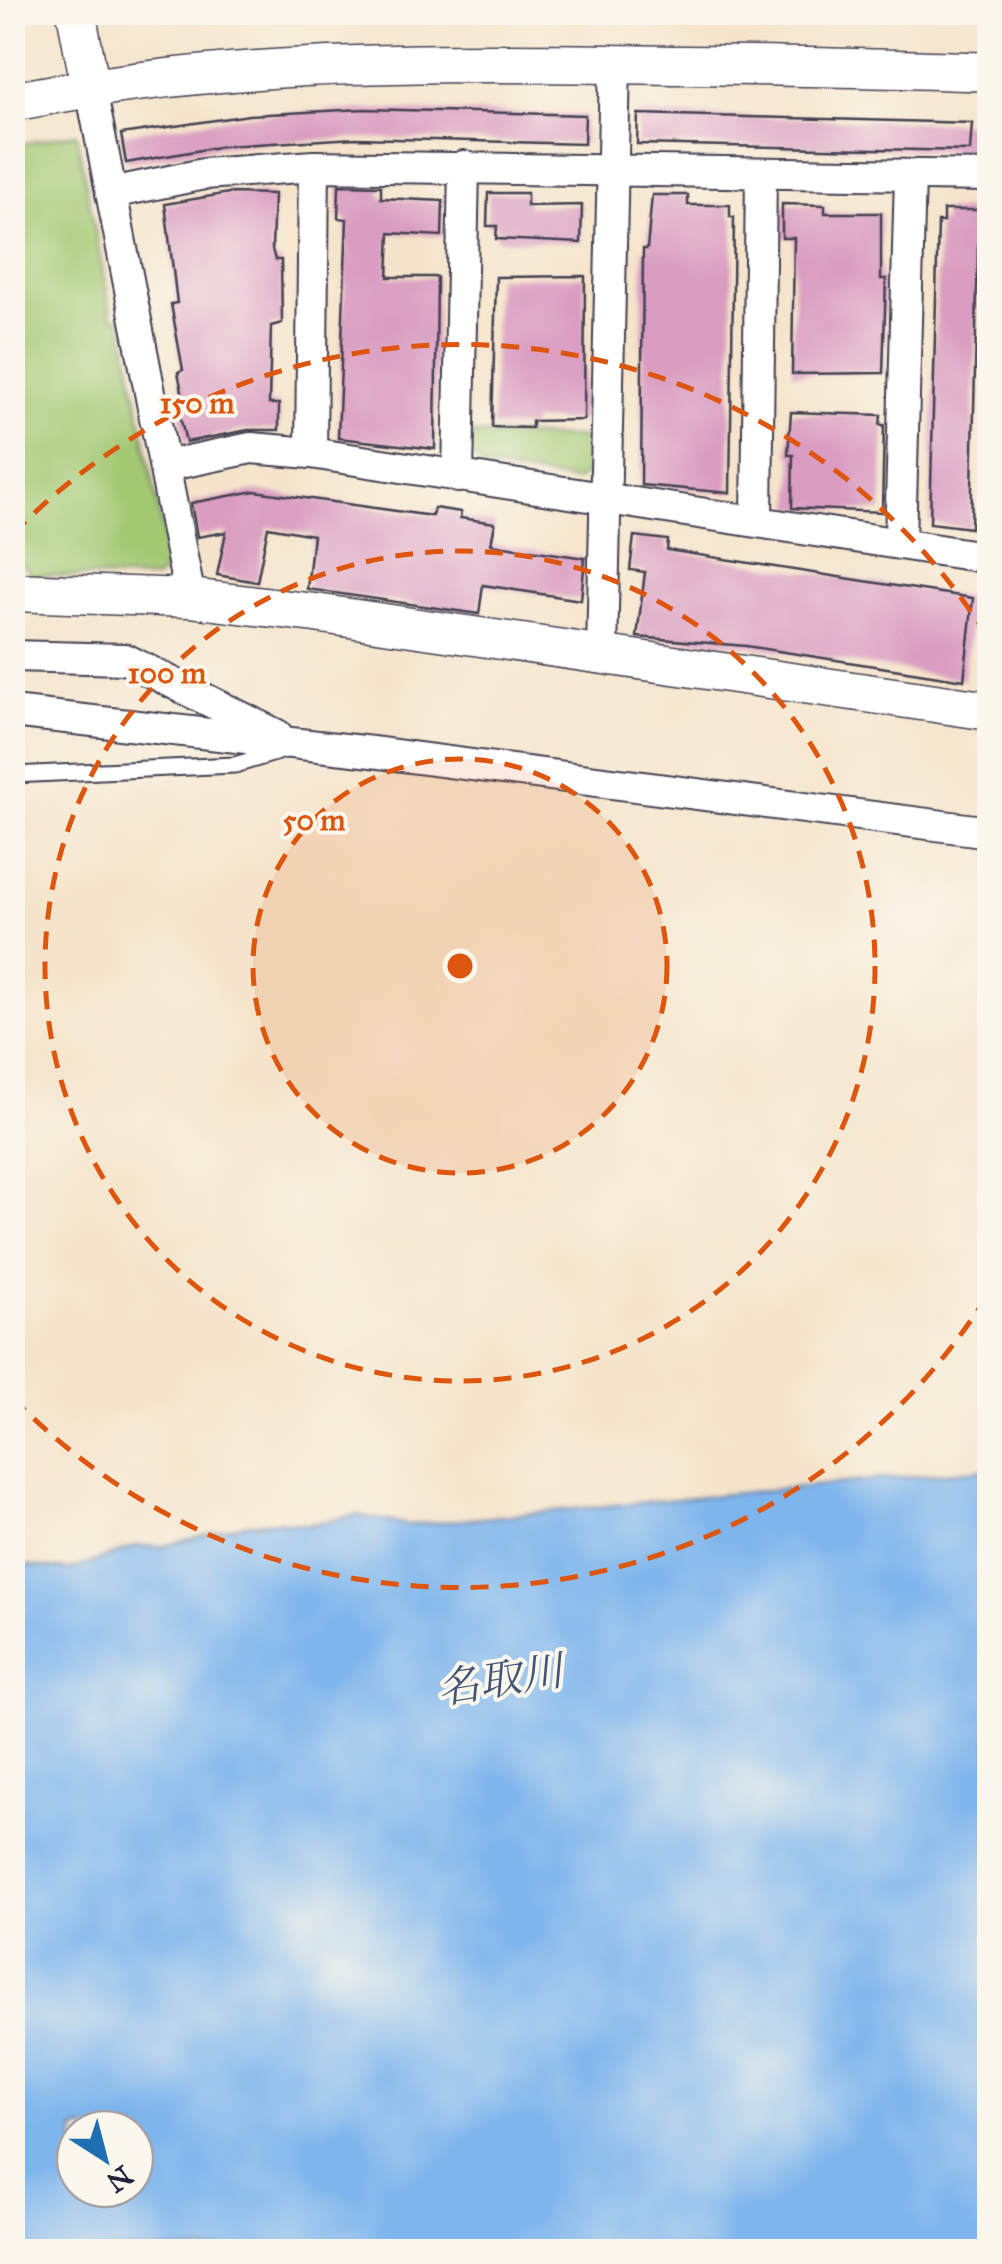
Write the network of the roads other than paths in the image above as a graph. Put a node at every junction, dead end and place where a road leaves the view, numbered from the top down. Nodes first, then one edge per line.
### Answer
1 (76, 12) edge
2 (615, 64) junction
3 (990, 72) edge
4 (91, 89) junction
5 (12, 102) edge
6 (314, 166) junction
7 (464, 166) junction
8 (613, 170) junction
9 (762, 172) junction
10 (910, 175) junction
11 (990, 176) edge
12 (111, 193) junction
13 (311, 454) junction
14 (165, 466) junction
15 (458, 477) junction
16 (604, 502) junction
17 (757, 520) junction
18 (900, 542) junction
19 (990, 558) edge
20 (12, 592) edge
21 (190, 598) junction
22 (602, 654) junction
23 (12, 656) edge
24 (990, 711) edge
25 (12, 712) edge
26 (298, 746) junction
27 (12, 775) edge
28 (990, 832) edge

1 - 4 street
2 - 3 street
2 - 4 street
2 - 8 street
4 - 5 street
4 - 12 street
6 - 7 street
6 - 12 street
6 - 13 street
7 - 8 street
7 - 15 street
8 - 9 street
8 - 16 street
9 - 10 street
9 - 17 street
10 - 11 street
10 - 18 street
12 - 14 street
13 - 14 street
13 - 15 street
14 - 21 street
15 - 16 street
16 - 17 street
16 - 22 street
17 - 18 street
18 - 19 street
20 - 21 street
21 - 22 street
22 - 24 street
23 - 26 street
25 - 26 street
26 - 27 lane
26 - 28 street

